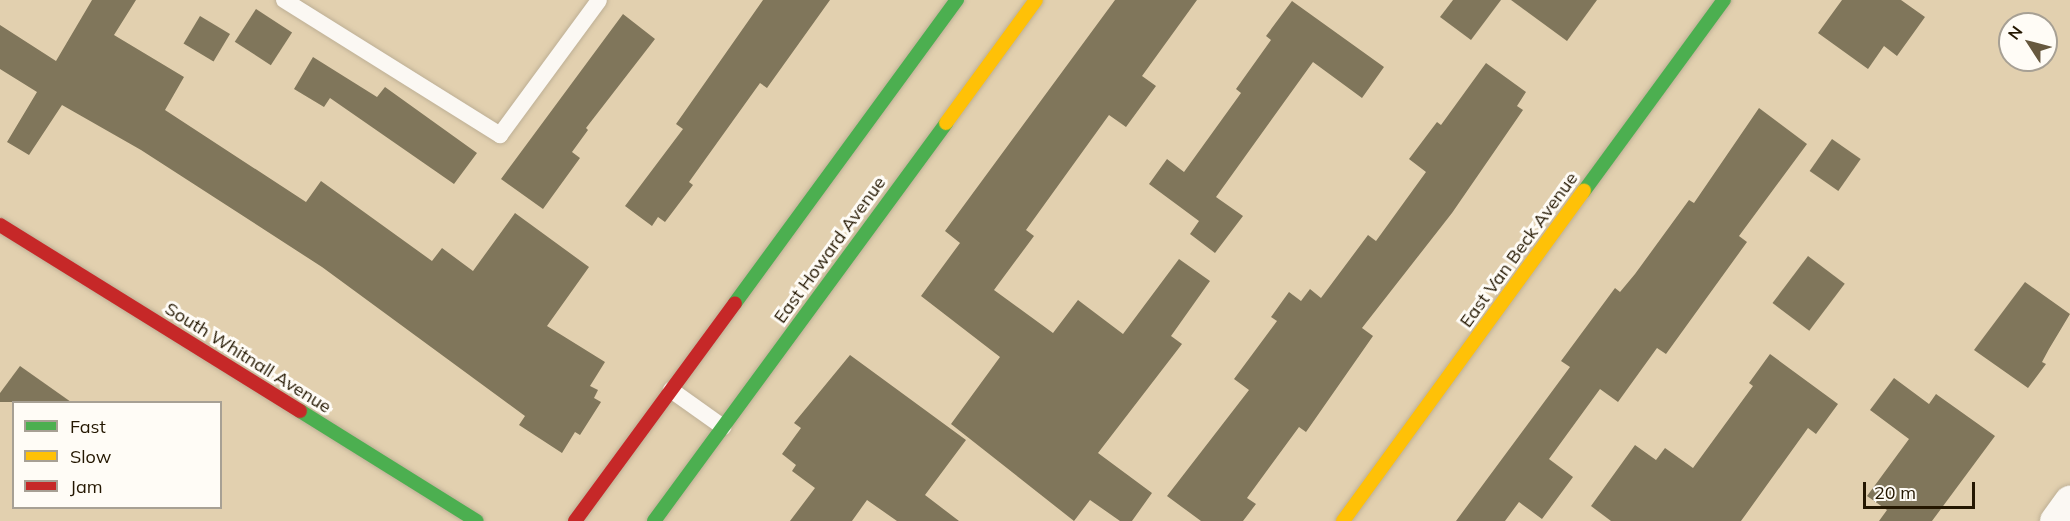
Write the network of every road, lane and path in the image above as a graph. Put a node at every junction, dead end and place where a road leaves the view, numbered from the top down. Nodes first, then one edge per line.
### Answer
1 (284, 0) edge
2 (599, 0) edge
3 (957, 0) edge
4 (1036, 0) edge
5 (1724, 0) edge
6 (0, 225) edge
7 (671, 390) junction
8 (723, 426) junction
9 (2070, 502) edge
10 (477, 521) edge
11 (575, 521) edge
12 (654, 521) edge
13 (1343, 521) edge
14 (2056, 521) edge

1 - 2 lane
3 - 7 main road
4 - 8 main road, East Howard Avenue
5 - 13 main road, East Van Beck Avenue
6 - 10 main road, South Whitnall Avenue
7 - 8 lane
7 - 11 main road
8 - 12 main road, East Howard Avenue
9 - 14 street

